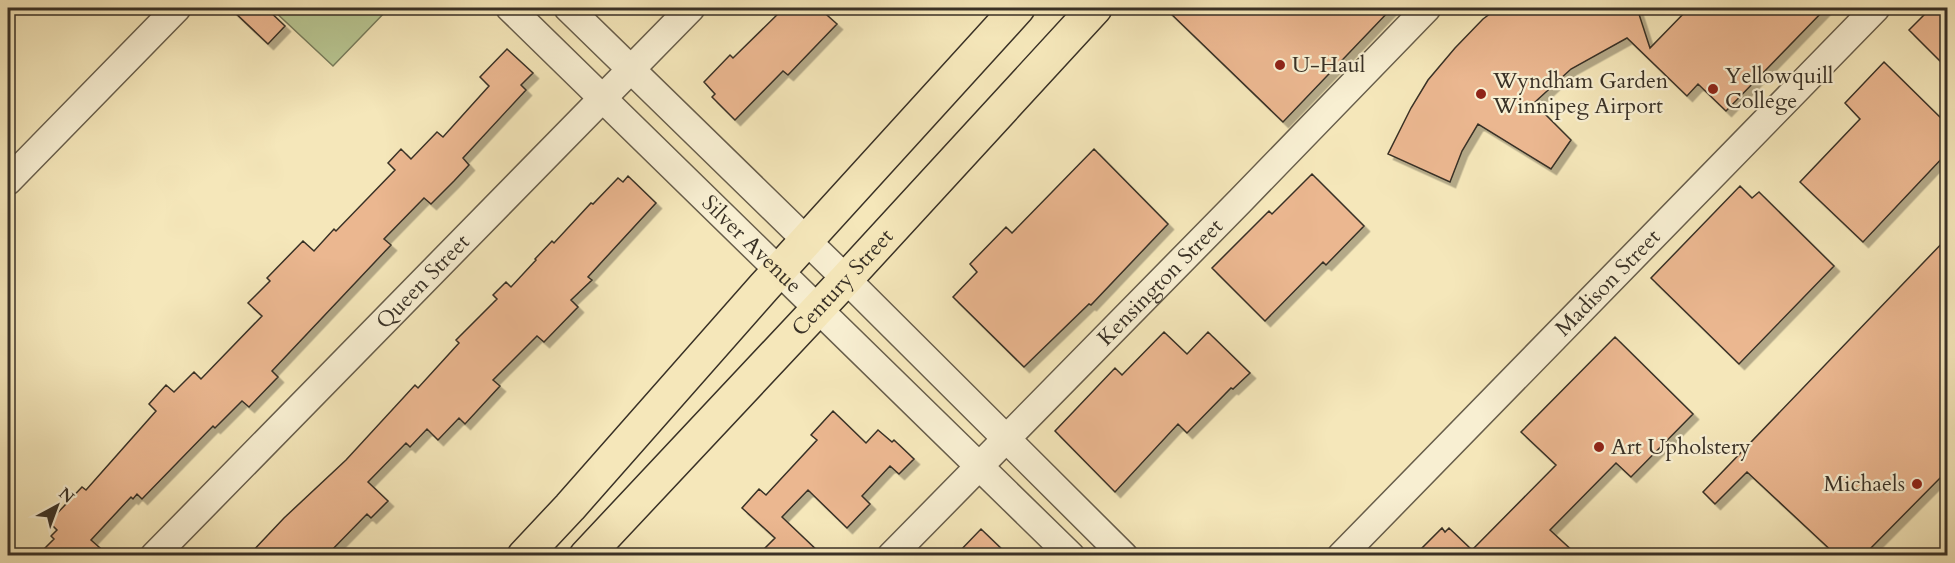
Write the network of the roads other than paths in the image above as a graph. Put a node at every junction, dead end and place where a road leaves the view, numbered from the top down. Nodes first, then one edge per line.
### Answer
1 (177, 8) edge
2 (510, 8) edge
3 (568, 8) edge
4 (691, 8) edge
5 (1018, 8) edge
6 (1095, 8) edge
7 (1427, 8) edge
8 (1876, 8) edge
9 (631, 69) junction
10 (602, 98) junction
11 (8, 182) edge
12 (807, 240) junction
13 (779, 270) junction
14 (846, 279) junction
15 (818, 309) junction
16 (1005, 438) junction
17 (979, 466) junction
18 (154, 555) edge
19 (524, 555) edge
20 (586, 555) edge
21 (891, 555) edge
22 (1071, 555) edge
23 (1124, 555) edge
24 (1341, 555) edge

1 - 11 street
2 - 10 street, Silver Avenue
3 - 9 street, Silver Avenue
4 - 9 street, Queen Street
5 - 12 main road
6 - 14 main road, Century Street
7 - 16 street, Kensington Street
8 - 24 street, Madison Street
9 - 10 street, Queen Street
9 - 12 street, Silver Avenue
10 - 13 street, Silver Avenue
10 - 18 street, Queen Street
12 - 13 main road
12 - 14 street, Silver Avenue
13 - 15 street, Silver Avenue
13 - 19 main road
14 - 15 main road, Century Street
14 - 16 street, Silver Avenue
15 - 17 street, Silver Avenue
15 - 20 main road, Century Street
16 - 17 street, Kensington Street
16 - 23 street, Silver Avenue
17 - 21 street, Kensington Street
17 - 22 street, Silver Avenue

